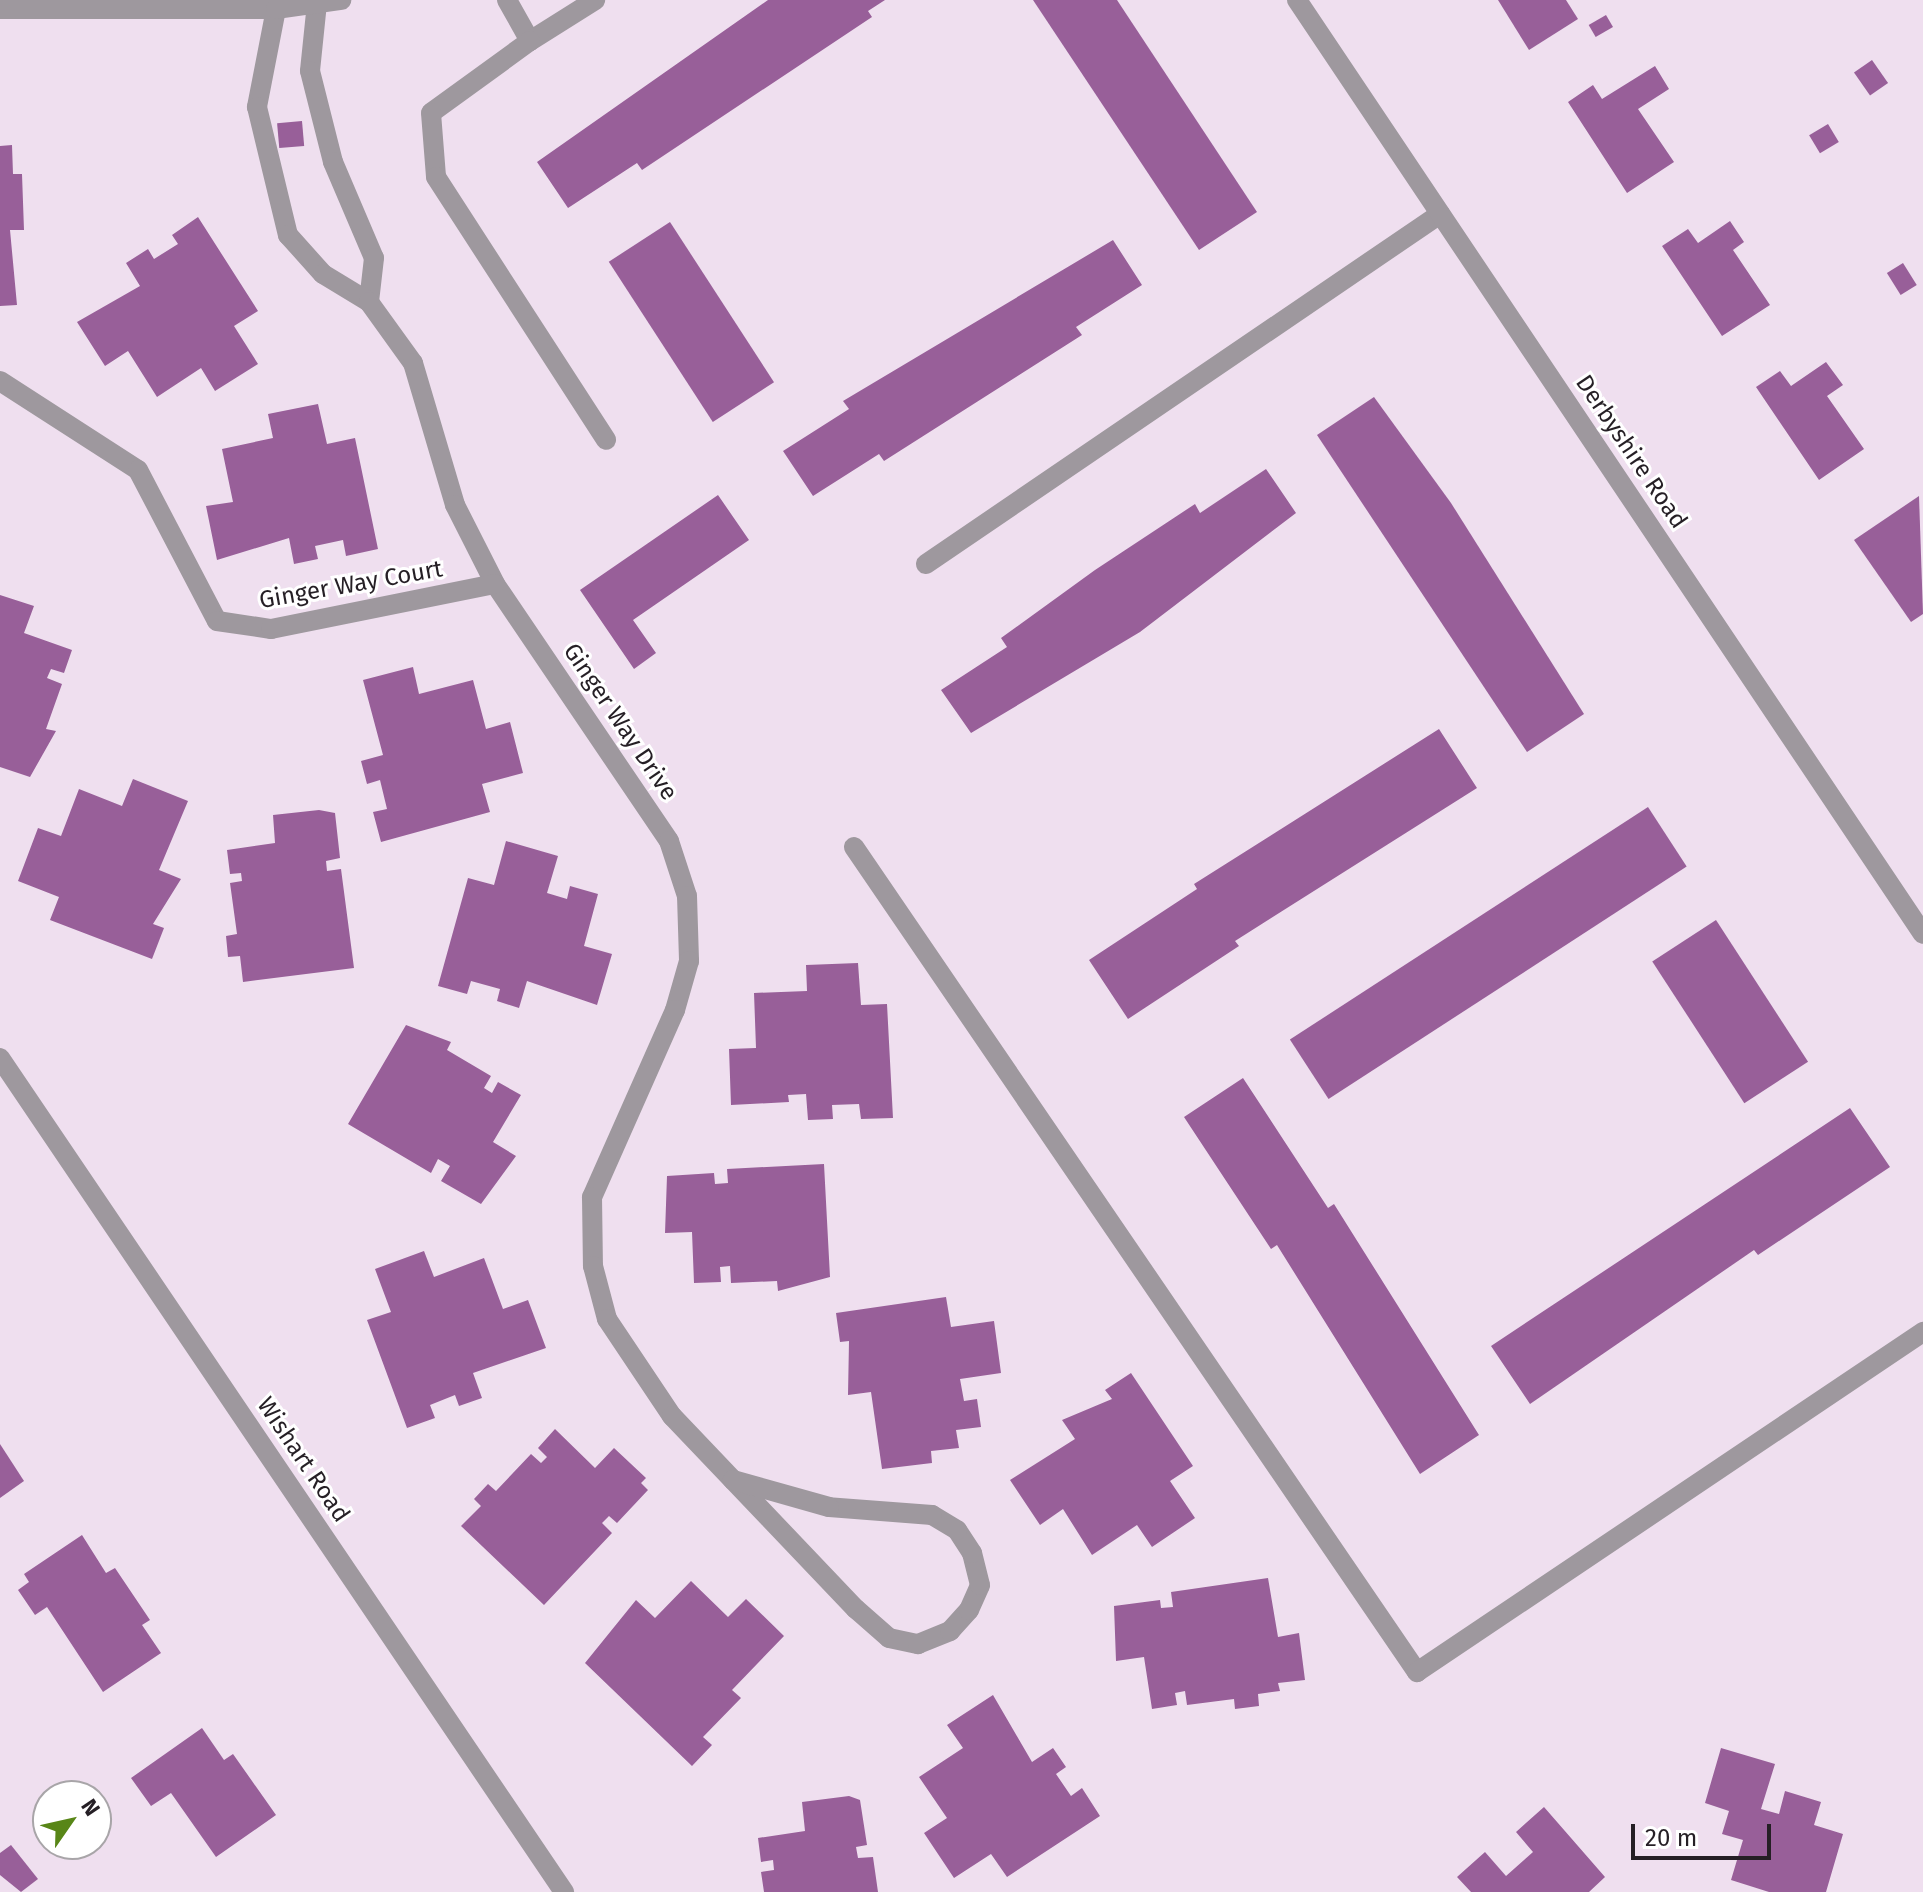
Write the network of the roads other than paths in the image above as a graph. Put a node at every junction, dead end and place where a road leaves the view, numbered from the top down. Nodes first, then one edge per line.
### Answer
1 (341, 0) edge
2 (507, 0) edge
3 (595, 0) edge
4 (1297, 0) edge
5 (317, 3) junction
6 (0, 9) edge
7 (276, 9) junction
8 (530, 41) junction
9 (1440, 214) junction
10 (369, 302) junction
11 (0, 381) edge
12 (606, 440) dead end
13 (926, 564) dead end
14 (495, 584) junction
15 (854, 847) dead end
16 (1923, 934) edge
17 (0, 1058) edge
18 (1923, 1332) edge
19 (733, 1480) junction
20 (564, 1892) edge

1 - 5 street
2 - 8 street
3 - 8 street
4 - 9 street, Derbyshire Road
5 - 7 street
5 - 10 street
6 - 7 street
7 - 10 street, Ginger Way Drive
8 - 12 street
9 - 13 street
9 - 16 street, Derbyshire Road
10 - 14 street, Ginger Way Drive
11 - 14 street, Ginger Way Court
14 - 19 street, Ginger Way Drive
15 - 18 street
17 - 20 street, Wishart Road
19 - 19 street, Ginger Way Drive

